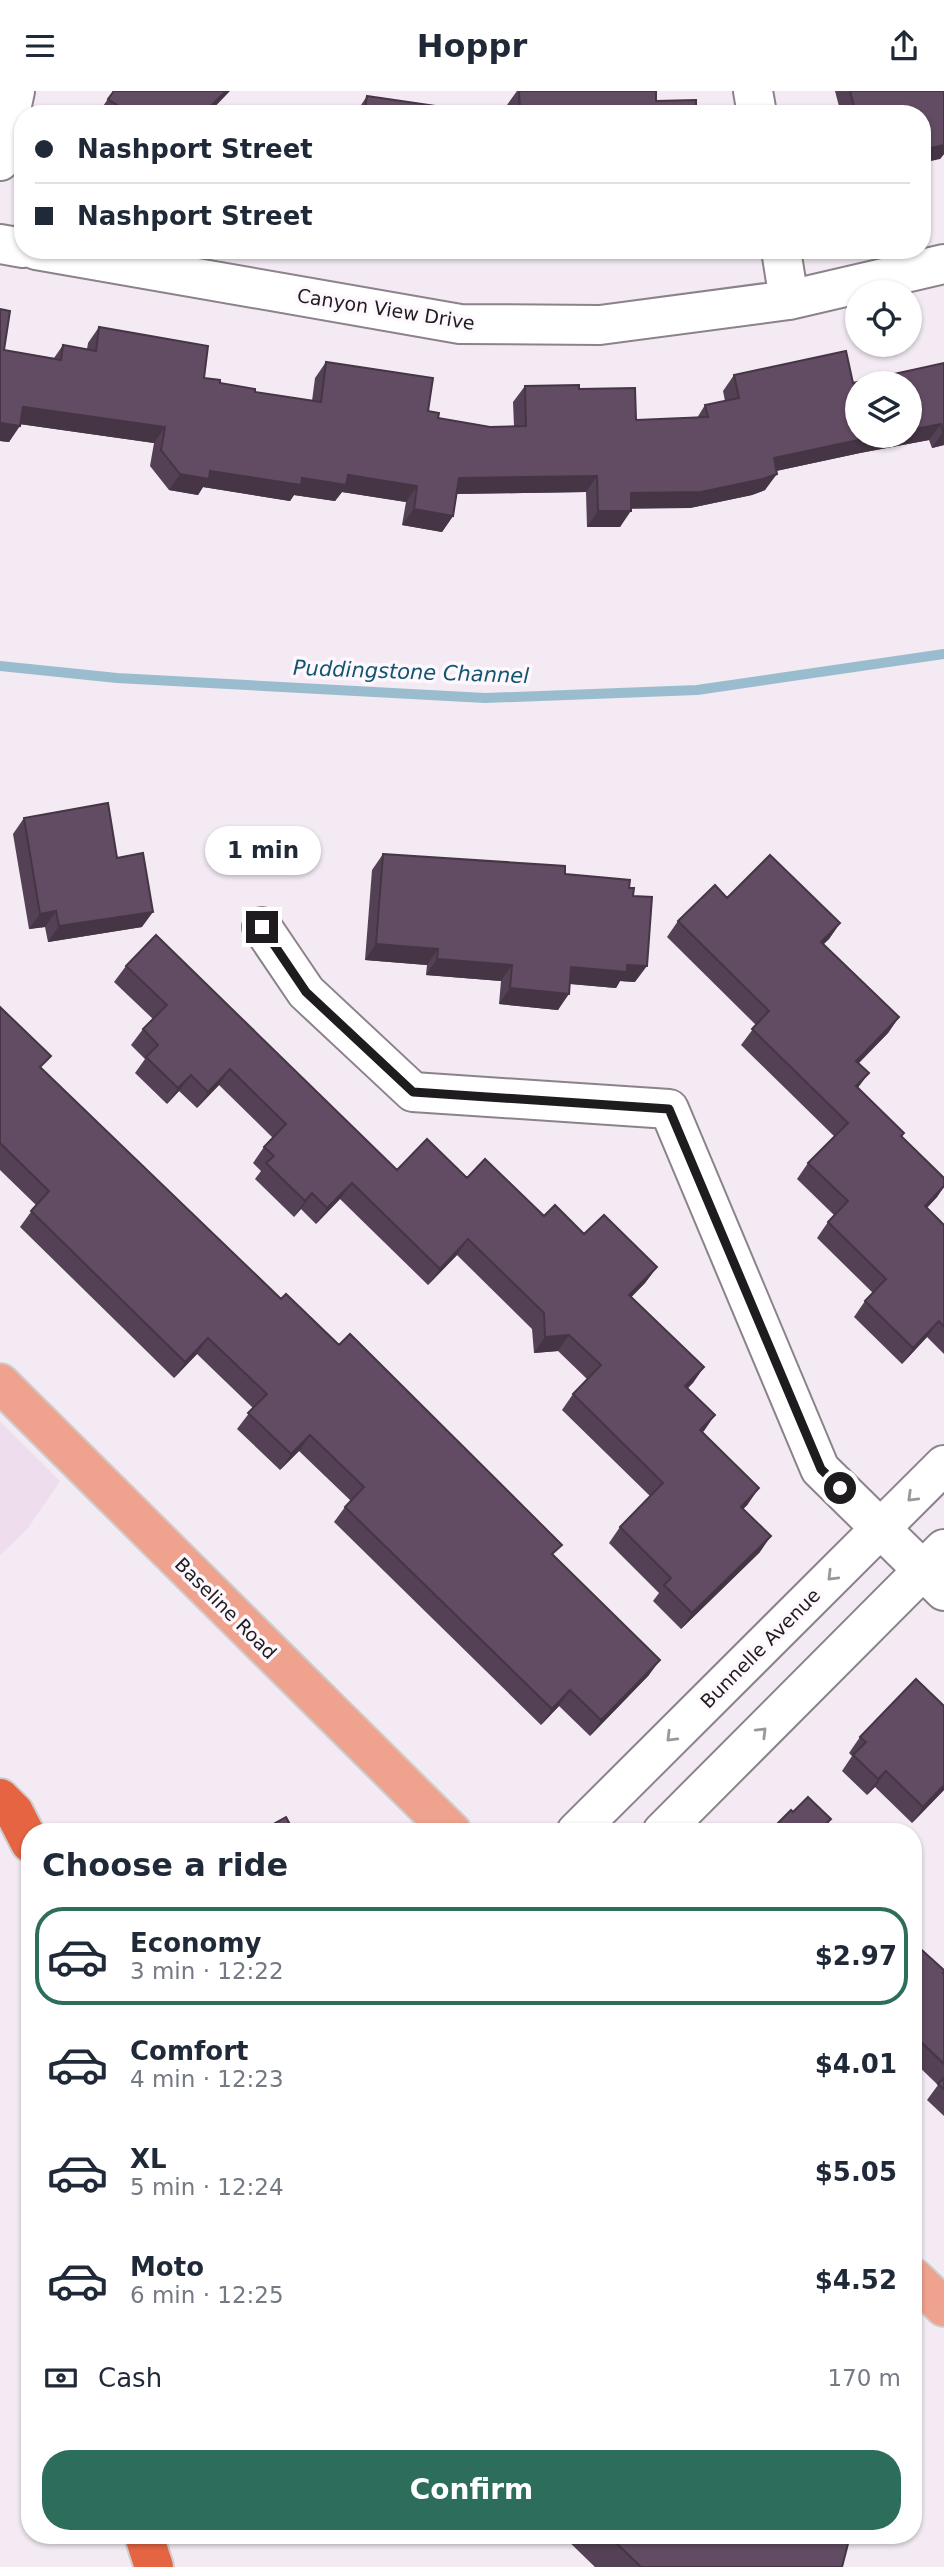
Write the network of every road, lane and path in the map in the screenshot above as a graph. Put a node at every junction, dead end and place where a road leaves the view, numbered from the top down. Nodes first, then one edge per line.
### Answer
1 (15, 91) edge
2 (0, 161) edge
3 (88, 259) edge
4 (782, 259) edge
5 (944, 264) edge
6 (789, 300) junction
7 (262, 927) dead end
8 (0, 1383) edge
9 (944, 1465) edge
10 (880, 1528) junction
11 (937, 1570) edge
12 (0, 1798) edge
13 (443, 1823) edge
14 (585, 1823) edge
15 (671, 1823) edge
16 (21, 1826) edge
17 (922, 2286) edge
18 (944, 2307) edge
19 (147, 2544) edge
20 (154, 2567) edge

1 - 2 street
3 - 6 street, Canyon View Drive
4 - 6 street
5 - 6 street, Canyon View Drive
7 - 10 street
8 - 13 main road, Baseline Road
9 -> 10 street, Bunnelle Avenue
10 - 11 street
10 -> 14 street, Bunnelle Avenue
15 -> 11 street
12 - 16 highway
17 - 18 main road
19 - 20 highway

